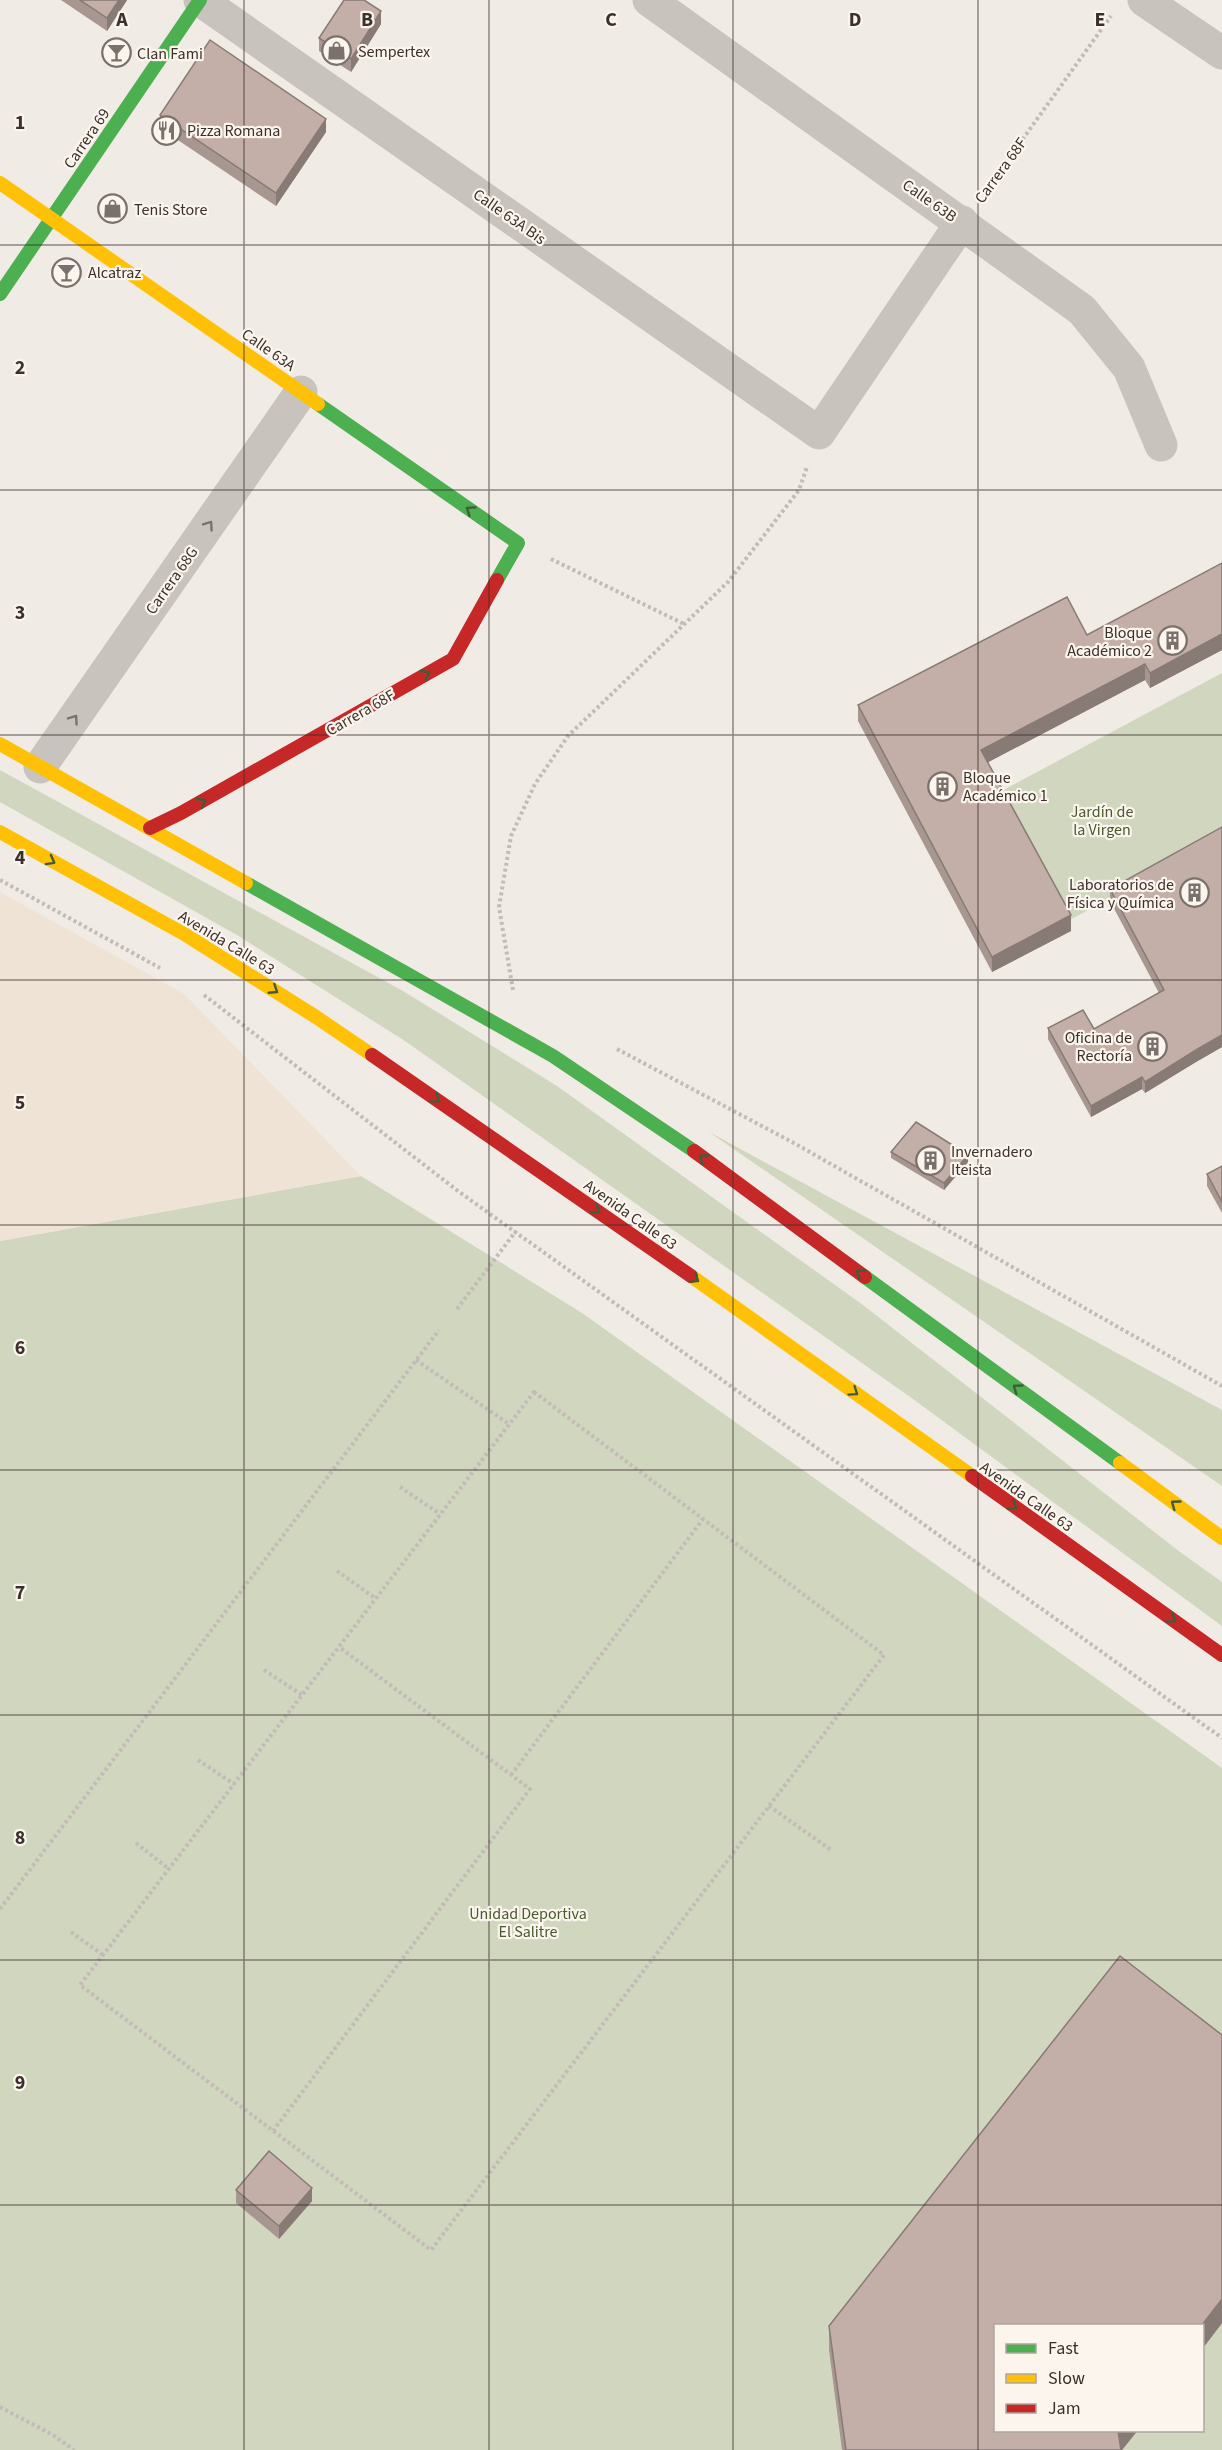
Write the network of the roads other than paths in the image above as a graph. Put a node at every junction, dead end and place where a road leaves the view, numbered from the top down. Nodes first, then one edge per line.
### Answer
1 (200, 0) edge
2 (649, 0) edge
3 (1130, 5) edge
4 (1222, 54) edge
5 (0, 183) edge
6 (52, 218) junction
7 (962, 222) junction
8 (0, 294) edge
9 (302, 392) junction
10 (1161, 445) dead end
11 (518, 543) joint
12 (0, 744) edge
13 (40, 767) junction
14 (150, 828) junction
15 (0, 832) edge
16 (1222, 1538) edge
17 (1222, 1655) edge

1 - 6 main road, Carrera 69
1 - 7 street, Calle 63A Bis
2 - 7 street, Calle 63B
3 - 4 street
5 - 6 main road, Calle 63A
6 - 8 main road, Carrera 69
6 - 9 main road, Calle 63A
7 - 10 street, Calle 63B
11 -> 9 main road, Calle 63A
13 -> 9 street, Carrera 68G
14 -> 11 main road, Carrera 68F
12 - 13 main road
13 - 14 main road
16 -> 14 main road
15 -> 17 main road, Avenida Calle 63

